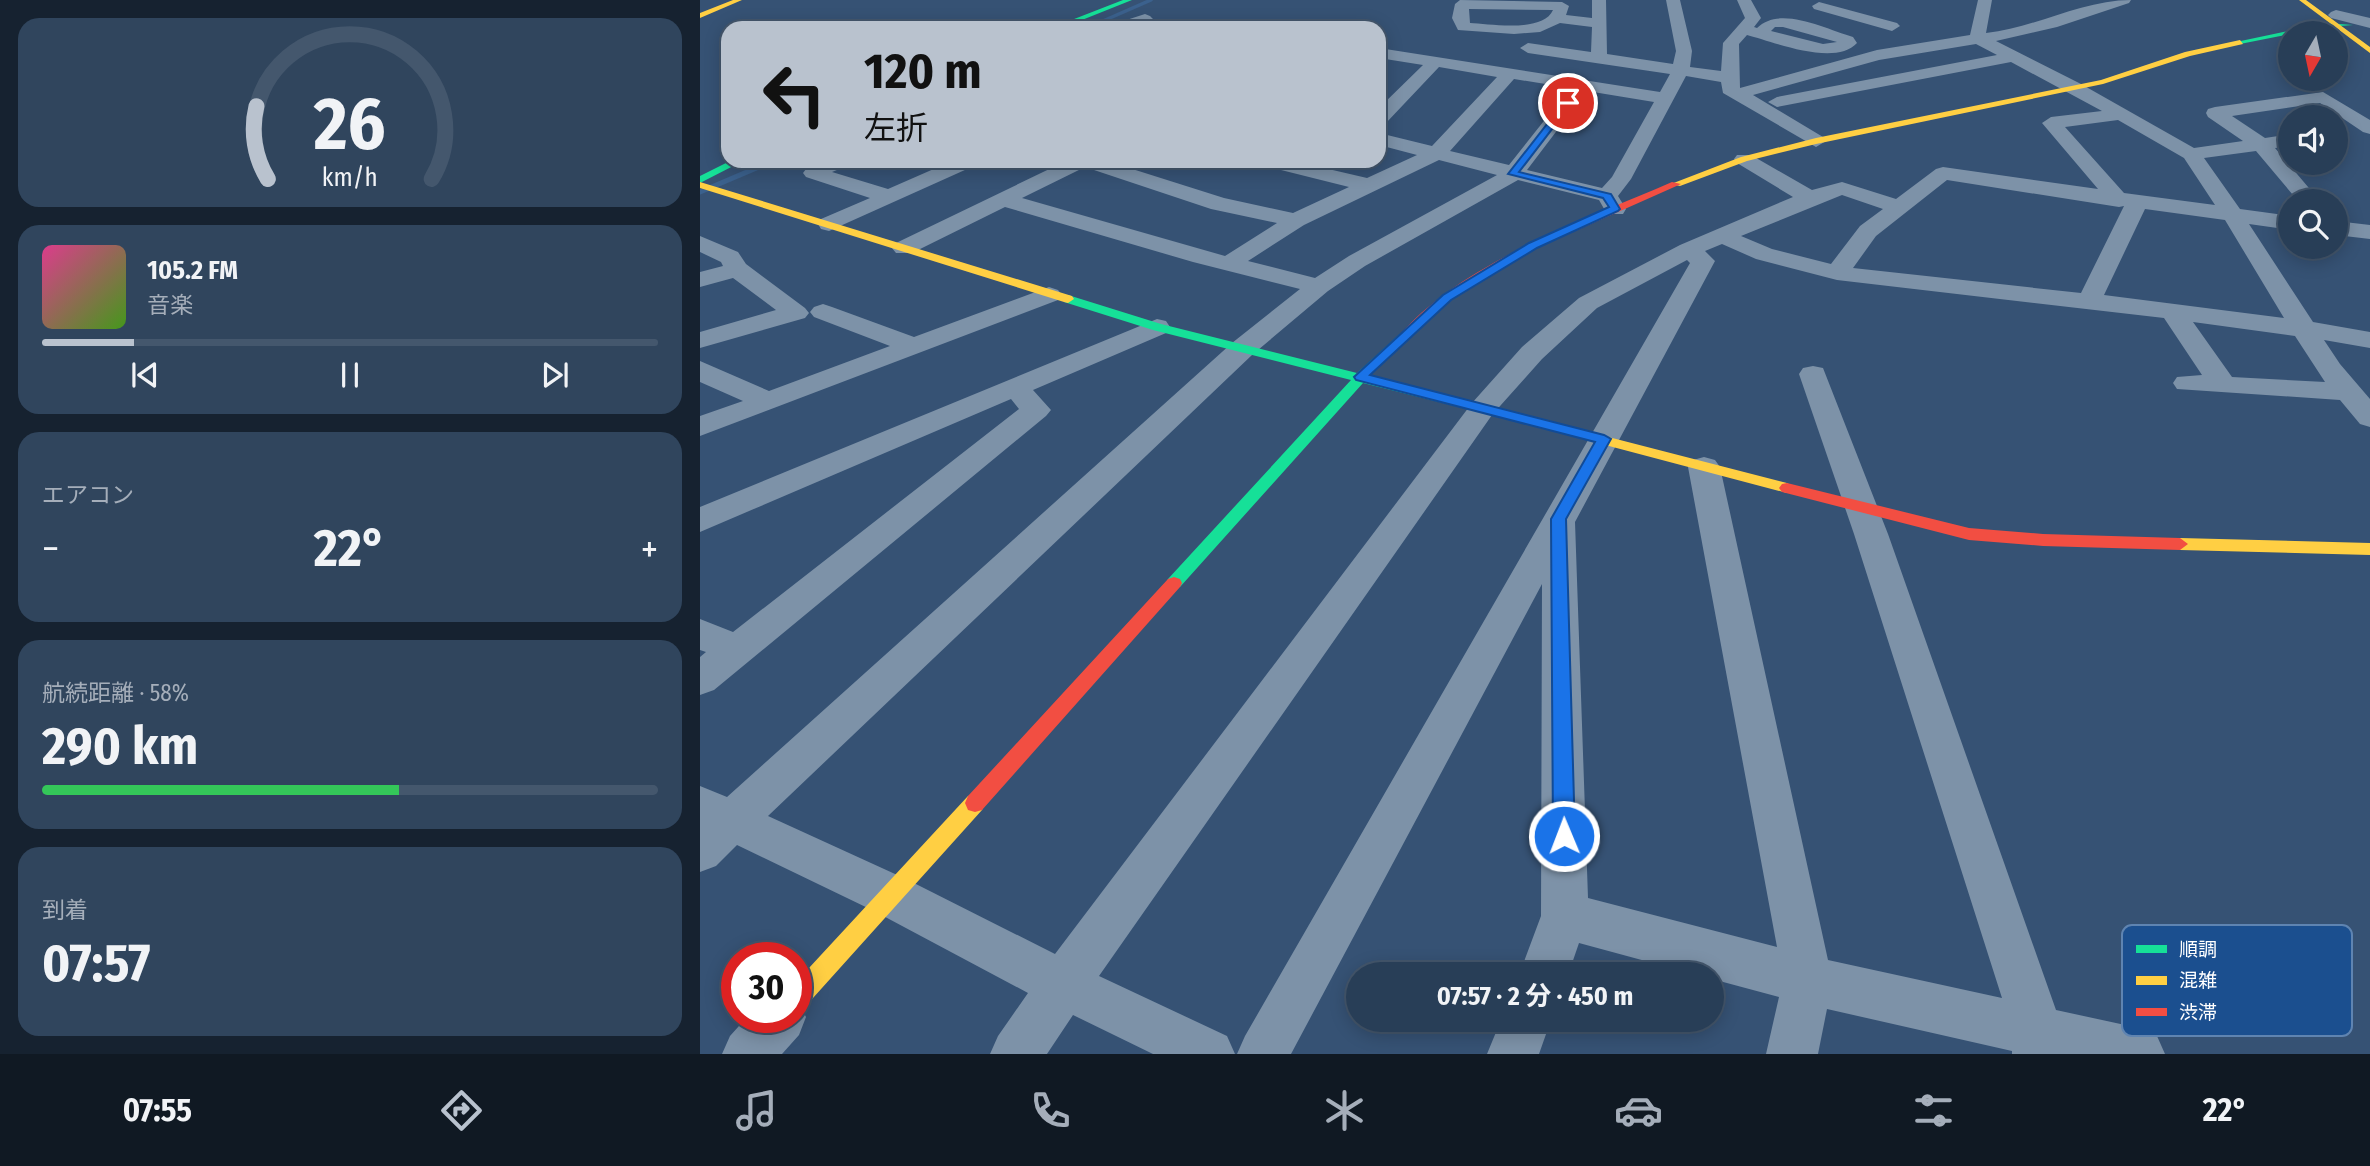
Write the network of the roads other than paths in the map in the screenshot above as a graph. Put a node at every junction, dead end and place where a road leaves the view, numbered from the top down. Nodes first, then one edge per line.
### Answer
1 (739, 0) edge
2 (1129, 0) edge
3 (1599, 0) edge
4 (1674, 0) edge
5 (1744, 0) edge
6 (1985, 0) edge
7 (2124, 0) edge
8 (2302, 0) edge
9 (2315, 0) edge
10 (1816, 6) edge
11 (700, 16) edge
12 (1557, 18) junction
13 (1145, 19) dead end
14 (1074, 21) edge
15 (1139, 21) edge
16 (2340, 21) joint
17 (2348, 22) edge
18 (2370, 23) edge
19 (1601, 24) junction
20 (1892, 26) dead end
21 (2348, 26) edge
22 (1743, 29) junction
23 (2348, 29) edge
24 (1761, 33) dead end
25 (2278, 33) edge
26 (1977, 38) junction
27 (2370, 40) edge
28 (1528, 48) dead end
29 (2370, 51) edge
30 (1386, 54) edge
31 (2015, 56) junction
32 (1598, 58) junction
33 (1435, 62) junction
34 (1681, 69) junction
35 (1510, 74) junction
36 (1582, 85) junction
37 (1734, 86) junction
38 (2075, 88) junction
39 (1666, 98) junction
40 (1758, 106) junction
41 (1386, 112) edge
42 (2120, 114) junction
43 (2370, 128) edge
44 (2348, 131) edge
45 (1386, 141) edge
46 (1816, 141) junction
47 (2278, 142) edge
48 (2261, 144) junction
49 (1437, 153) junction
50 (2191, 155) junction
51 (1744, 159) junction
52 (729, 168) edge
53 (825, 168) edge
54 (954, 168) edge
55 (1069, 168) edge
56 (1106, 168) edge
57 (1297, 168) edge
58 (1513, 174) junction
59 (706, 185) edge
60 (1368, 185) junction
61 (2299, 189) edge
62 (890, 197) junction
63 (1810, 198) junction
64 (1001, 200) junction
65 (2128, 201) junction
66 (1611, 202) junction
67 (1899, 207) junction
68 (2234, 217) junction
69 (1296, 219) junction
70 (2278, 222) edge
71 (829, 224) junction
72 (2348, 229) edge
73 (2370, 232) edge
74 (1723, 236) junction
75 (700, 243) edge
76 (904, 248) junction
77 (1688, 250) junction
78 (1230, 263) junction
79 (737, 269) junction
80 (1837, 273) junction
81 (700, 280) edge
82 (1319, 286) junction
83 (1049, 295) junction
84 (2088, 301) junction
85 (823, 312) dead end
86 (2173, 312) junction
87 (1157, 327) junction
88 (2305, 329) junction
89 (700, 340) edge
90 (2370, 340) edge
91 (915, 346) junction
92 (1242, 349) junction
93 (700, 369) edge
94 (1813, 374) dead end
95 (1361, 377) junction
96 (2187, 383) dead end
97 (2223, 385) junction
98 (1015, 387) junction
99 (2348, 392) junction
100 (768, 401) junction
101 (1482, 408) junction
102 (2370, 418) edge
103 (700, 427) edge
104 (1604, 439) junction
105 (1704, 467) junction
106 (1861, 508) junction
107 (1559, 519) junction
108 (700, 520) edge
109 (2370, 549) edge
110 (700, 634) edge
111 (736, 649) junction
112 (700, 679) edge
113 (710, 826) edge
114 (890, 895) junction
115 (1565, 916) junction
116 (1548, 962) edge
117 (1808, 980) junction
118 (812, 982) edge
119 (1064, 985) junction
120 (1521, 1032) edge
121 (767, 1033) edge
122 (2038, 1042) edge
123 (748, 1054) edge
124 (1016, 1054) edge
125 (1209, 1054) edge
126 (1263, 1054) edge
127 (1513, 1054) edge
128 (1792, 1054) edge
129 (2139, 1054) edge

1 - 11 main road
2 - 14 main road
3 - 19 street
4 - 34 street
5 - 22 street
6 - 26 street
7 - 26 street
8 - 16 main road
9 - 16 main road
10 - 20 street
12 - 12 street
12 - 19 street
13 - 15 street
17 - 18 street
19 - 32 street
21 - 27 main road
22 - 24 street
22 - 37 street
23 - 29 main road
25 - 38 main road
26 - 31 street
26 - 37 street
28 - 32 street
30 - 33 street
31 - 38 street
31 - 40 street
32 - 34 street
33 - 35 street
33 - 41 street
34 - 37 street
34 - 39 street
35 - 36 street
35 - 49 street
36 - 39 street
36 - 58 street
37 - 40 street
38 - 42 street
38 - 46 main road
39 - 66 street
40 - 46 street
42 - 50 street
42 - 65 street
43 - 44 street
43 - 48 street
45 - 49 street
46 - 51 main road
47 - 48 street
48 - 50 street
48 - 61 street
49 - 58 street
49 - 60 street
50 - 68 street
51 - 63 street
51 - 66 main road
52 - 59 main road
53 - 62 street
54 - 62 street
55 - 64 street
56 - 69 street
57 - 60 street
58 - 66 street
58 - 82 street
59 - 71 main road
60 - 69 street
62 - 71 street
63 - 67 street
63 - 74 street
64 - 76 street
64 - 78 street
65 - 67 street
65 - 68 street
65 - 84 street
66 - 95 main road
67 - 80 street
68 - 70 street
68 - 88 street
69 - 78 street
71 - 76 main road
72 - 73 street
74 - 77 street
74 - 80 street
75 - 79 street
76 - 83 main road
77 - 101 street
77 - 104 street
78 - 82 street
79 - 81 street
79 - 89 street
80 - 84 street
82 - 92 street
83 - 87 main road
83 - 91 street
84 - 86 street
85 - 91 street
86 - 88 street
86 - 97 street
87 - 92 main road
87 - 98 street
88 - 90 street
88 - 99 street
91 - 100 street
92 - 95 main road
92 - 113 street
93 - 100 street
94 - 106 street
95 - 101 main road
95 - 114 main road
96 - 97 street
97 - 99 street
98 - 108 street
98 - 111 street
99 - 102 street
100 - 103 street
101 - 104 main road
101 - 119 street
104 - 105 main road
104 - 107 street
105 - 106 main road
105 - 117 street
106 - 109 main road
106 - 122 street
107 - 115 street
107 - 126 street
110 - 111 street
111 - 112 street
113 - 114 street
114 - 118 main road
114 - 119 street
115 - 116 street
115 - 117 street
117 - 122 street
117 - 128 street
119 - 124 street
119 - 125 street
120 - 127 street
121 - 123 street
122 - 129 street

